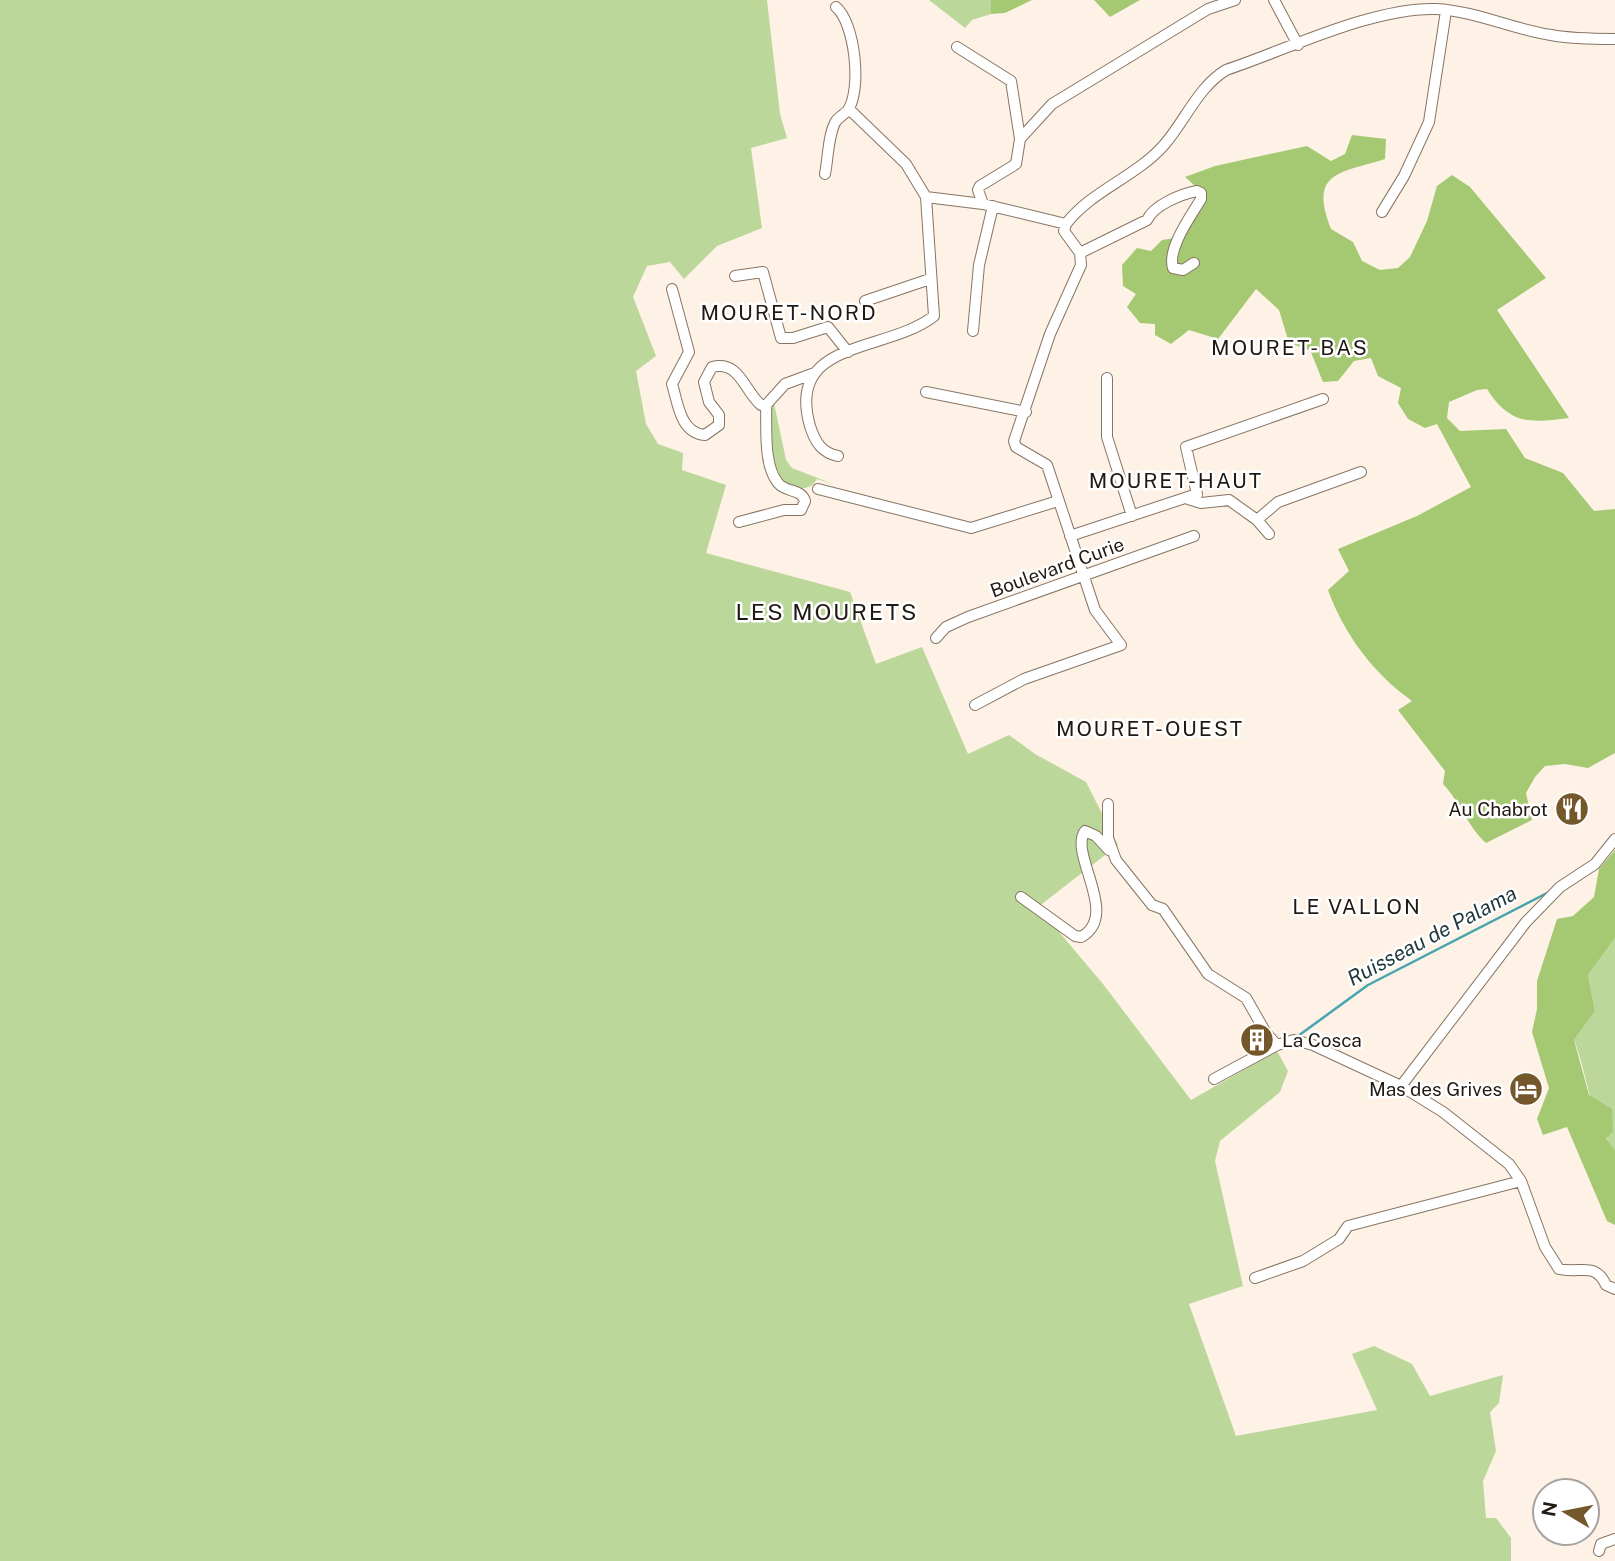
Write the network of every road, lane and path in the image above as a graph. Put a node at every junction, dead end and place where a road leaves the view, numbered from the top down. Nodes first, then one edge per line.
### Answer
1 (1236, 0) edge
2 (1274, 0) edge
3 (836, 7) dead end
4 (1446, 11) junction
5 (1615, 40) edge
6 (1298, 45) junction
7 (957, 47) dead end
8 (849, 109) junction
9 (1020, 139) junction
10 (825, 174) dead end
11 (926, 197) junction
12 (988, 205) junction
13 (1382, 212) dead end
14 (1066, 224) junction
15 (1080, 253) junction
16 (1194, 264) dead end
17 (736, 276) dead end
18 (930, 279) junction
19 (672, 289) dead end
20 (865, 301) dead end
21 (973, 331) dead end
22 (849, 352) junction
23 (813, 374) junction
24 (1107, 378) dead end
25 (926, 391) dead end
26 (1323, 399) dead end
27 (766, 405) junction
28 (1026, 412) junction
29 (838, 456) dead end
30 (1361, 472) dead end
31 (818, 489) dead end
32 (1188, 499) junction
33 (1058, 501) junction
34 (1132, 516) junction
35 (1257, 520) junction
36 (738, 523) dead end
37 (1269, 534) dead end
38 (1194, 536) dead end
39 (1070, 537) junction
40 (1084, 575) junction
41 (936, 638) dead end
42 (975, 705) dead end
43 (1108, 804) dead end
44 (1615, 839) edge
45 (1116, 859) junction
46 (1021, 897) dead end
47 (1277, 1045) junction
48 (1214, 1079) dead end
49 (1401, 1086) junction
50 (1521, 1181) junction
51 (1255, 1279) dead end
52 (1615, 1289) edge
53 (1615, 1539) edge
54 (1599, 1551) dead end

1 - 9 street
2 - 6 street
3 - 8 street
4 - 5 street
4 - 6 street
4 - 13 street
6 - 14 street
7 - 9 street
8 - 10 street
8 - 11 street
9 - 12 street
11 - 12 street
11 - 18 street
12 - 14 street
12 - 21 street
14 - 15 street
15 - 16 street
15 - 28 street
17 - 22 street
18 - 20 street
18 - 22 street
19 - 27 street
22 - 23 street
23 - 27 street
23 - 29 street
24 - 34 street
25 - 28 street
26 - 32 street
27 - 36 street
28 - 33 street
30 - 35 street
31 - 33 street
32 - 34 street
32 - 35 street
33 - 39 street
34 - 39 street
35 - 37 street
38 - 40 street, Boulevard Curie
39 - 40 street
40 - 41 street, Boulevard Curie
40 - 42 street
43 - 45 street
44 - 49 street
45 - 46 street
45 - 47 street
47 - 48 street
47 - 49 street
49 - 50 street
50 - 51 street
50 - 52 street
53 - 54 street

